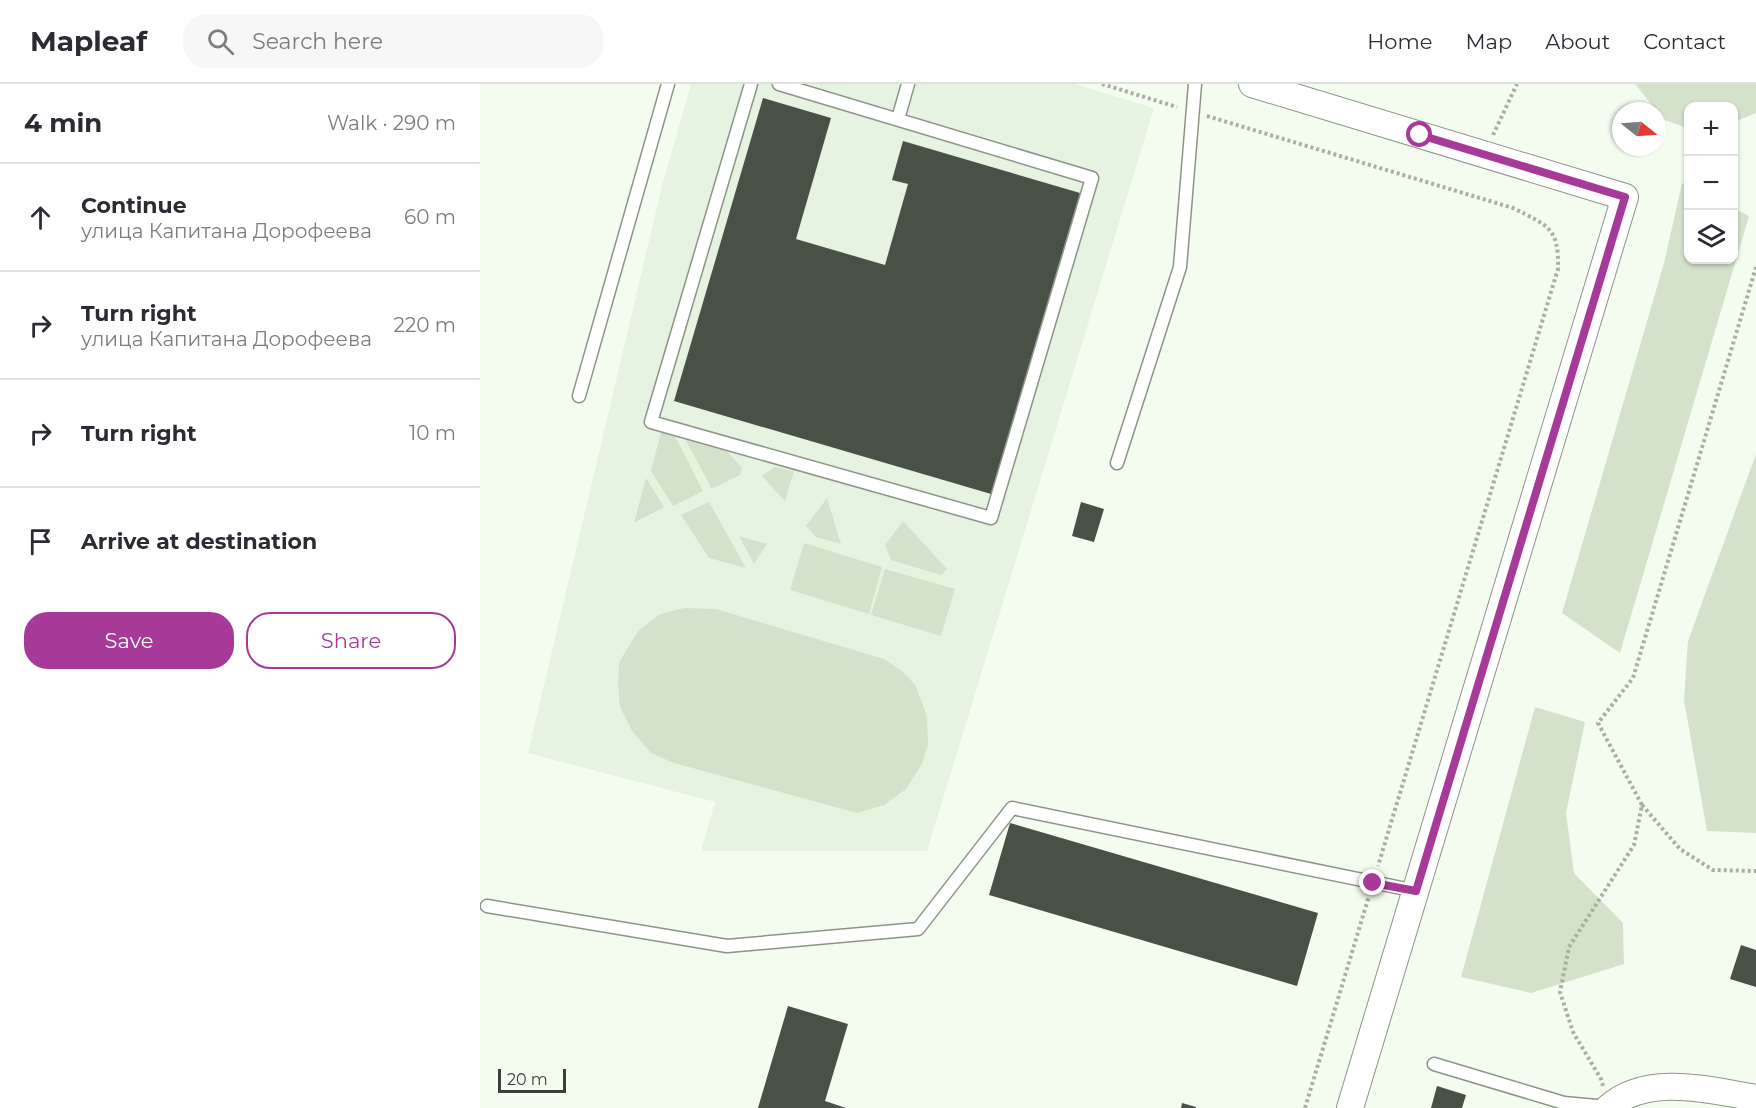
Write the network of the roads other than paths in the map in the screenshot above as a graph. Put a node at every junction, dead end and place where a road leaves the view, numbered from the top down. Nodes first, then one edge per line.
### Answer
1 (668, 84) edge
2 (751, 84) edge
3 (779, 84) edge
4 (908, 84) edge
5 (1195, 84) edge
6 (1252, 84) edge
7 (898, 119) junction
8 (579, 396) dead end
9 (1117, 463) dead end
10 (1416, 891) junction
11 (487, 906) dead end
12 (1434, 1064) dead end
13 (1756, 1098) edge
14 (1608, 1107) edge
15 (1350, 1108) edge

1 - 8 lane
2 - 7 lane
3 - 7 lane
4 - 7 lane
5 - 9 lane
6 - 10 street
10 - 11 lane
10 - 15 street
12 - 14 lane
13 - 14 street

